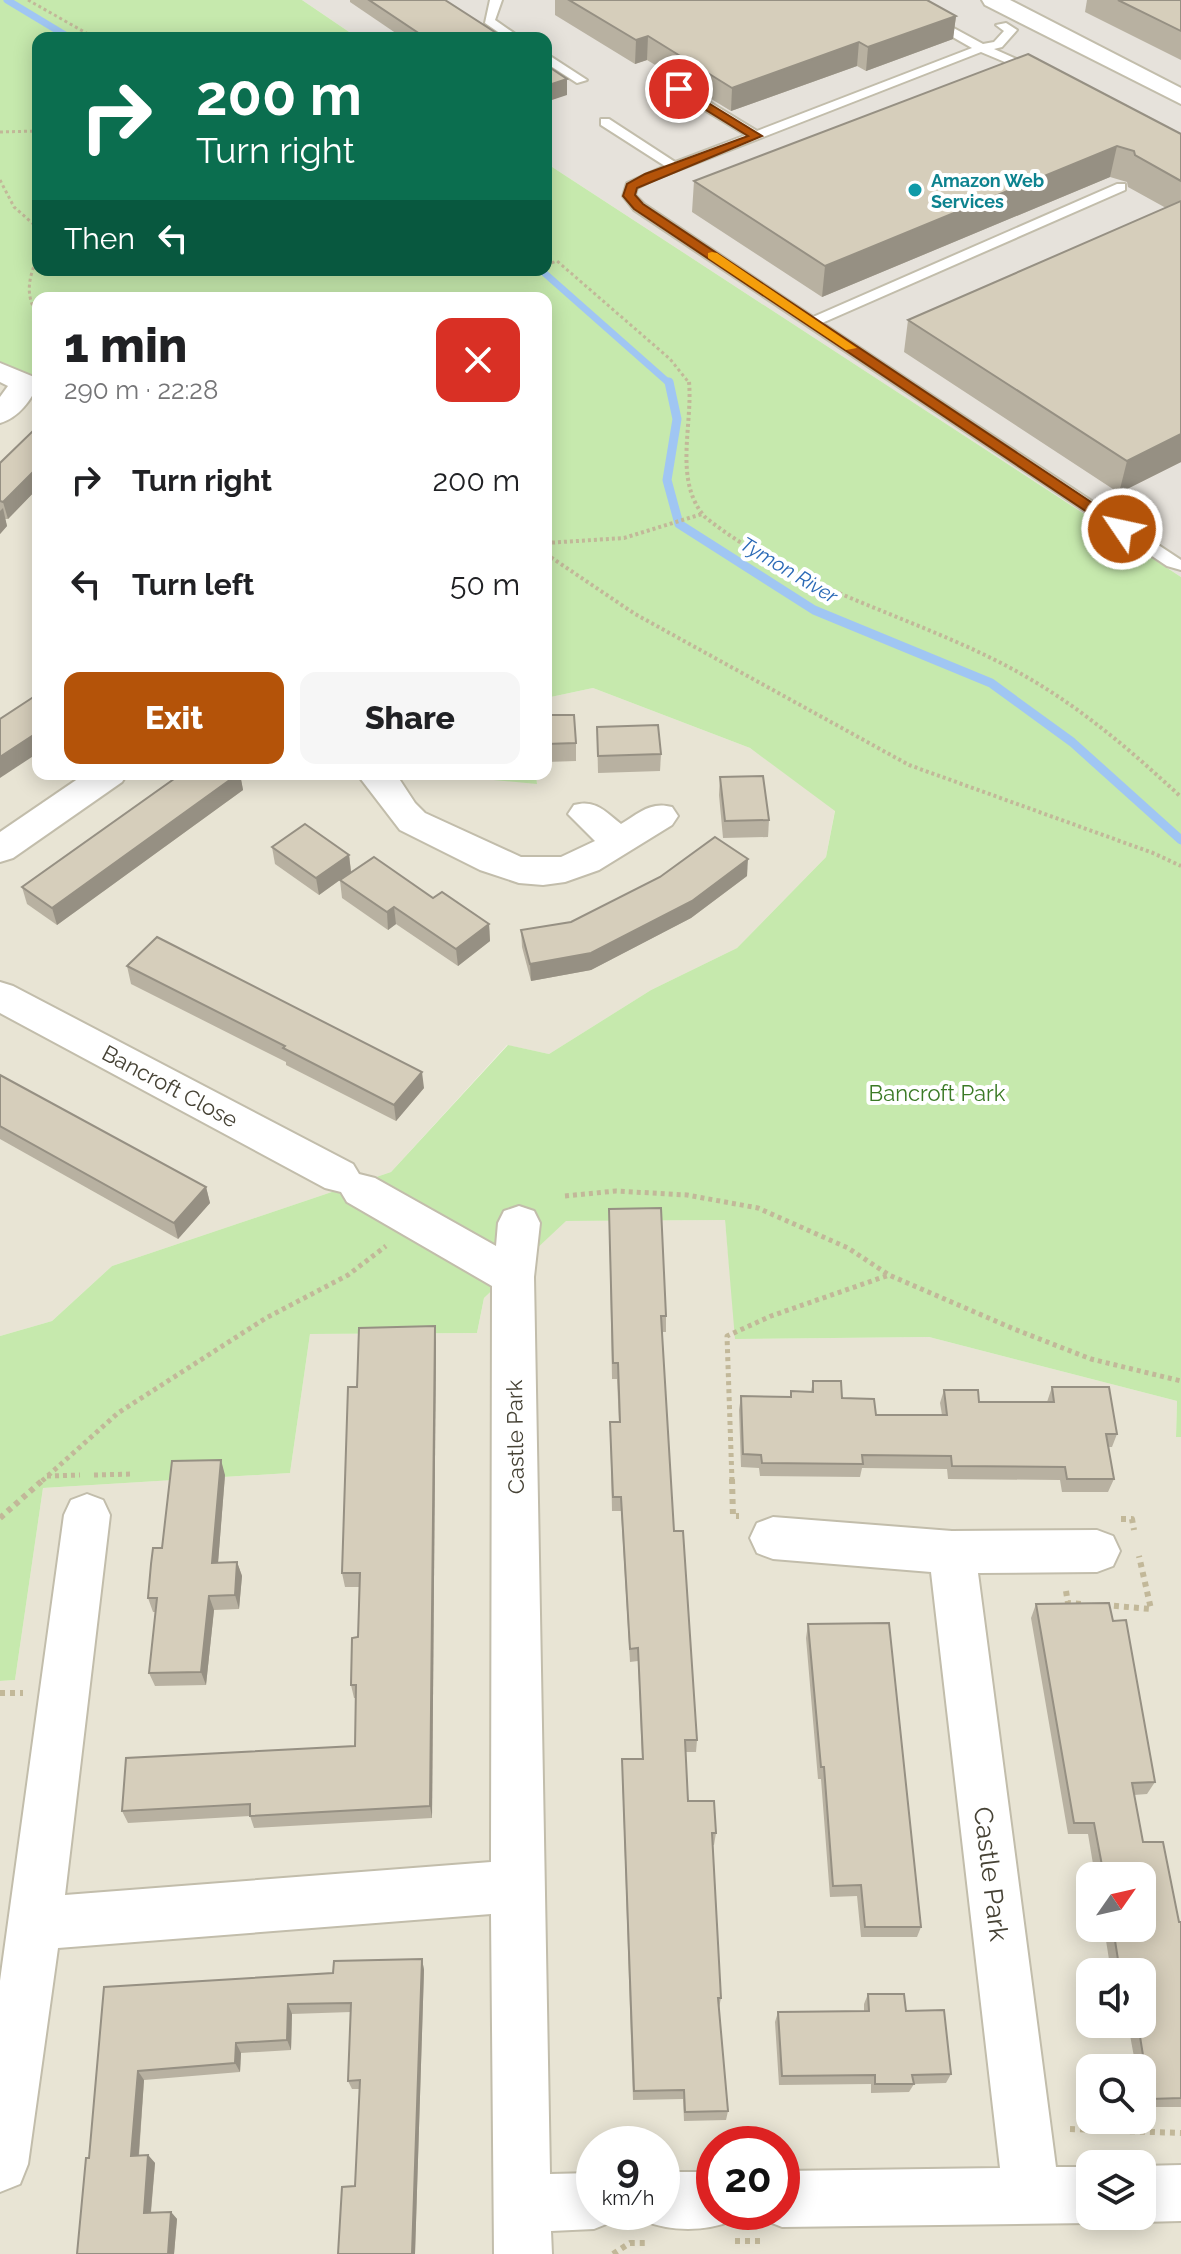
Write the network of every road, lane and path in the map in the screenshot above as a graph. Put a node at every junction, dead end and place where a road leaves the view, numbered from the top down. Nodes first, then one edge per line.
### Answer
1 (28, 0) edge
2 (496, 0) edge
3 (894, 0) edge
4 (1014, 10) edge
5 (84, 32) edge
6 (506, 32) edge
7 (981, 48) junction
8 (552, 62) edge
9 (1050, 73) edge
10 (581, 80) dead end
11 (679, 89) dead end
12 (1181, 97) edge
13 (605, 122) dead end
14 (32, 131) edge
15 (0, 132) edge
16 (757, 136) junction
17 (674, 167) junction
18 (0, 180) edge
19 (1121, 187) dead end
20 (32, 223) edge
21 (552, 263) edge
22 (32, 269) edge
23 (32, 308) edge
24 (812, 322) junction
25 (0, 371) edge
26 (0, 414) edge
27 (702, 514) junction
28 (552, 543) edge
29 (552, 558) edge
30 (1181, 565) edge
31 (101, 780) edge
32 (380, 780) edge
33 (1181, 797) edge
34 (586, 814) dead end
35 (660, 816) dead end
36 (619, 842) junction
37 (0, 849) edge
38 (1181, 866) edge
39 (0, 996) edge
40 (565, 1196) dead end
41 (519, 1223) dead end
42 (390, 1243) dead end
43 (889, 1275) junction
44 (513, 1277) junction
45 (1181, 1381) edge
46 (87, 1515) dead end
47 (0, 1518) edge
48 (759, 1526) joint
49 (1121, 1538) joint
50 (952, 1552) junction
51 (1064, 1582) dead end
52 (0, 1693) edge
53 (34, 1693) dead end
54 (517, 1886) junction
55 (35, 1924) junction
56 (1067, 2113) dead end
57 (1181, 2133) edge
58 (0, 2164) edge
59 (1181, 2193) edge
60 (1156, 2194) edge
61 (1031, 2195) junction
62 (1076, 2195) edge
63 (800, 2199) edge
64 (576, 2208) edge
65 (523, 2228) edge

1 - 5 path
2 - 6 lane
3 - 7 lane
4 - 7 lane
4 - 12 street
7 - 9 lane
7 - 16 lane
8 - 10 lane
11 - 16 lane
13 - 17 lane
14 - 15 path
16 - 17 lane
17 - 24 lane
18 - 20 path
19 - 24 lane
21 - 27 path
22 - 23 path
24 - 30 lane
25 - 26 street
27 - 28 path
27 - 33 path
29 - 38 path
31 - 37 street
32 - 36 street
34 - 36 street
35 - 36 street
39 - 44 street, Bancroft Close
40 - 43 path
41 - 44 street, Castle Park
42 - 47 path
43 - 45 path
43 - 48 path
44 - 54 street, Castle Park
46 - 55 street
48 - 50 street
49 - 50 street
49 - 51 path
50 - 61 street, Castle Park
52 - 53 path
54 - 55 street
54 - 65 street, Castle Park
55 - 58 street
56 - 57 path
59 - 60 street
61 - 62 street
61 - 63 street
64 - 65 street, Castle Park

